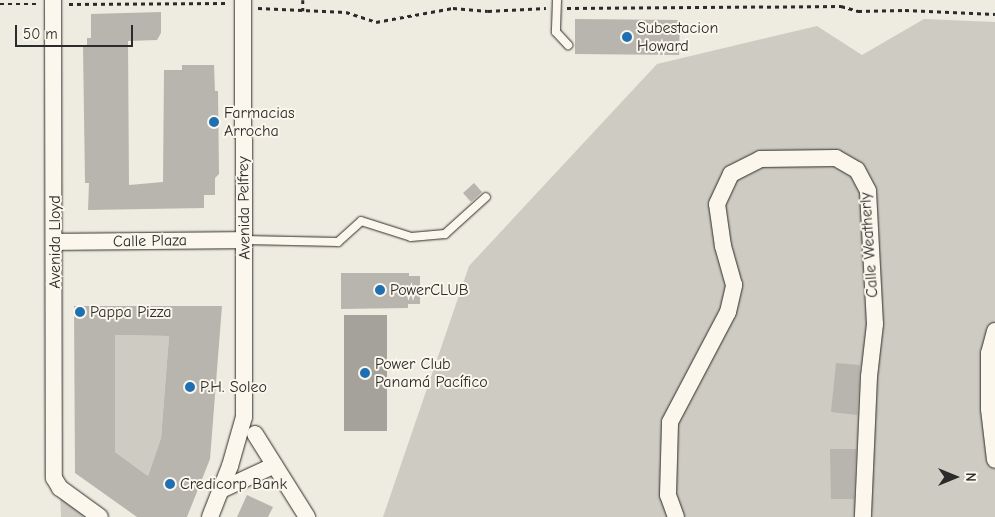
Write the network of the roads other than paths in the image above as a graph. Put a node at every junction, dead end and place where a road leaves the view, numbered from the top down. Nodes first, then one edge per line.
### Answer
1 (53, 2) edge
2 (242, 2) edge
3 (557, 4) edge
4 (568, 45) dead end
5 (486, 196) dead end
6 (245, 240) junction
7 (55, 242) junction
8 (995, 332) edge
9 (255, 434) dead end
10 (995, 460) edge
11 (273, 466) junction
12 (221, 490) junction
13 (100, 517) edge
14 (210, 517) edge
15 (307, 517) edge
16 (676, 517) edge
17 (863, 517) edge

1 - 7 street, Avenida Lloyd
2 - 6 street, Avenida Pelfrey
3 - 4 lane
5 - 6 lane
6 - 7 street, Calle Plaza
6 - 12 street, Avenida Pelfrey
7 - 13 street, Avenida Lloyd
8 - 10 street
9 - 11 street
11 - 12 street
11 - 15 street
12 - 14 street, Avenida Pelfrey
16 - 17 street, Calle Weatherly

